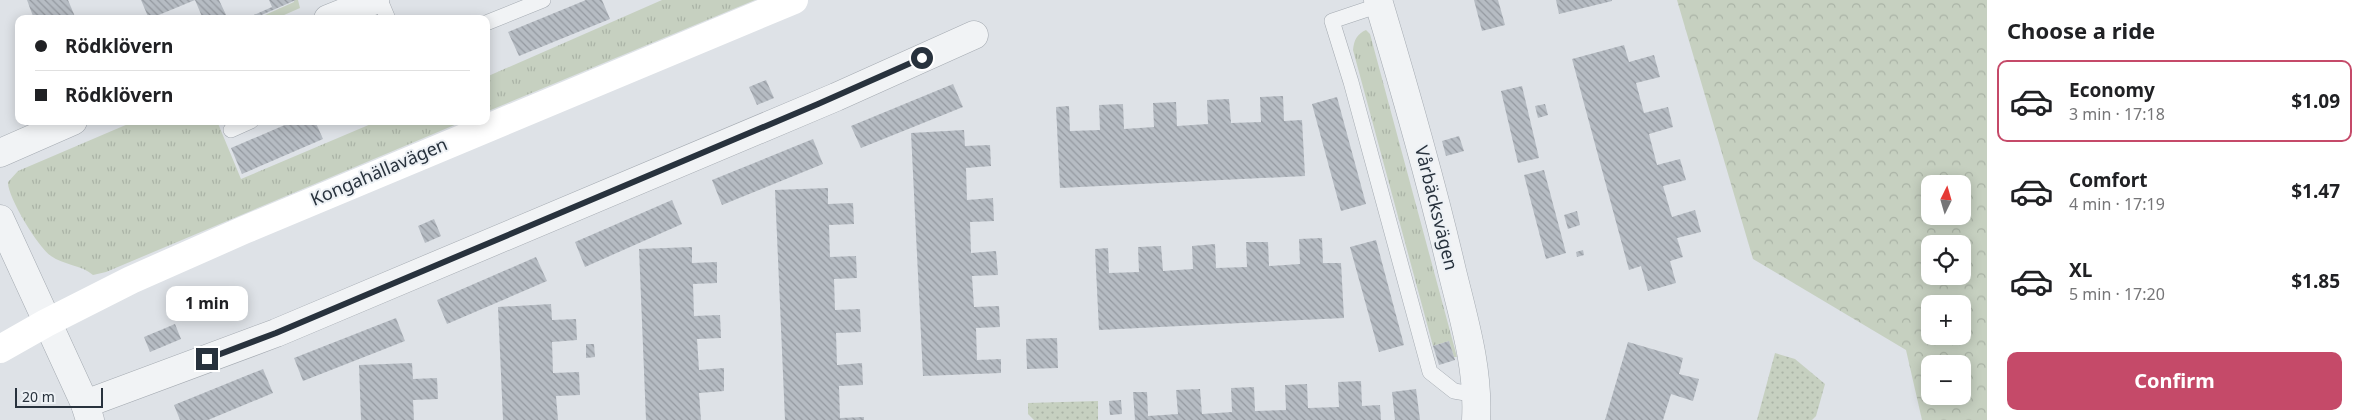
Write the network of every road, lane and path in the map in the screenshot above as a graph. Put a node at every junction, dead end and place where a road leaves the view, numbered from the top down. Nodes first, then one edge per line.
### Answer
1 (375, 0) edge
2 (380, 0) edge
3 (543, 0) edge
4 (794, 0) edge
5 (1379, 2) edge
6 (338, 15) edge
7 (386, 15) edge
8 (490, 21) edge
9 (974, 35) dead end
10 (64, 125) edge
11 (242, 125) edge
12 (231, 130) dead end
13 (0, 153) edge
14 (0, 219) edge
15 (46, 323) junction
16 (0, 349) edge
17 (1477, 407) edge
18 (88, 412) edge

1 - 6 street
2 - 7 lane
3 - 8 lane
4 - 15 street, Kongahällavägen
5 - 17 street, Vårbäcksvägen
5 - 17 lane
9 - 18 street
10 - 13 street
11 - 12 lane
14 - 15 street
15 - 16 street, Kongahällavägen
15 - 18 street

